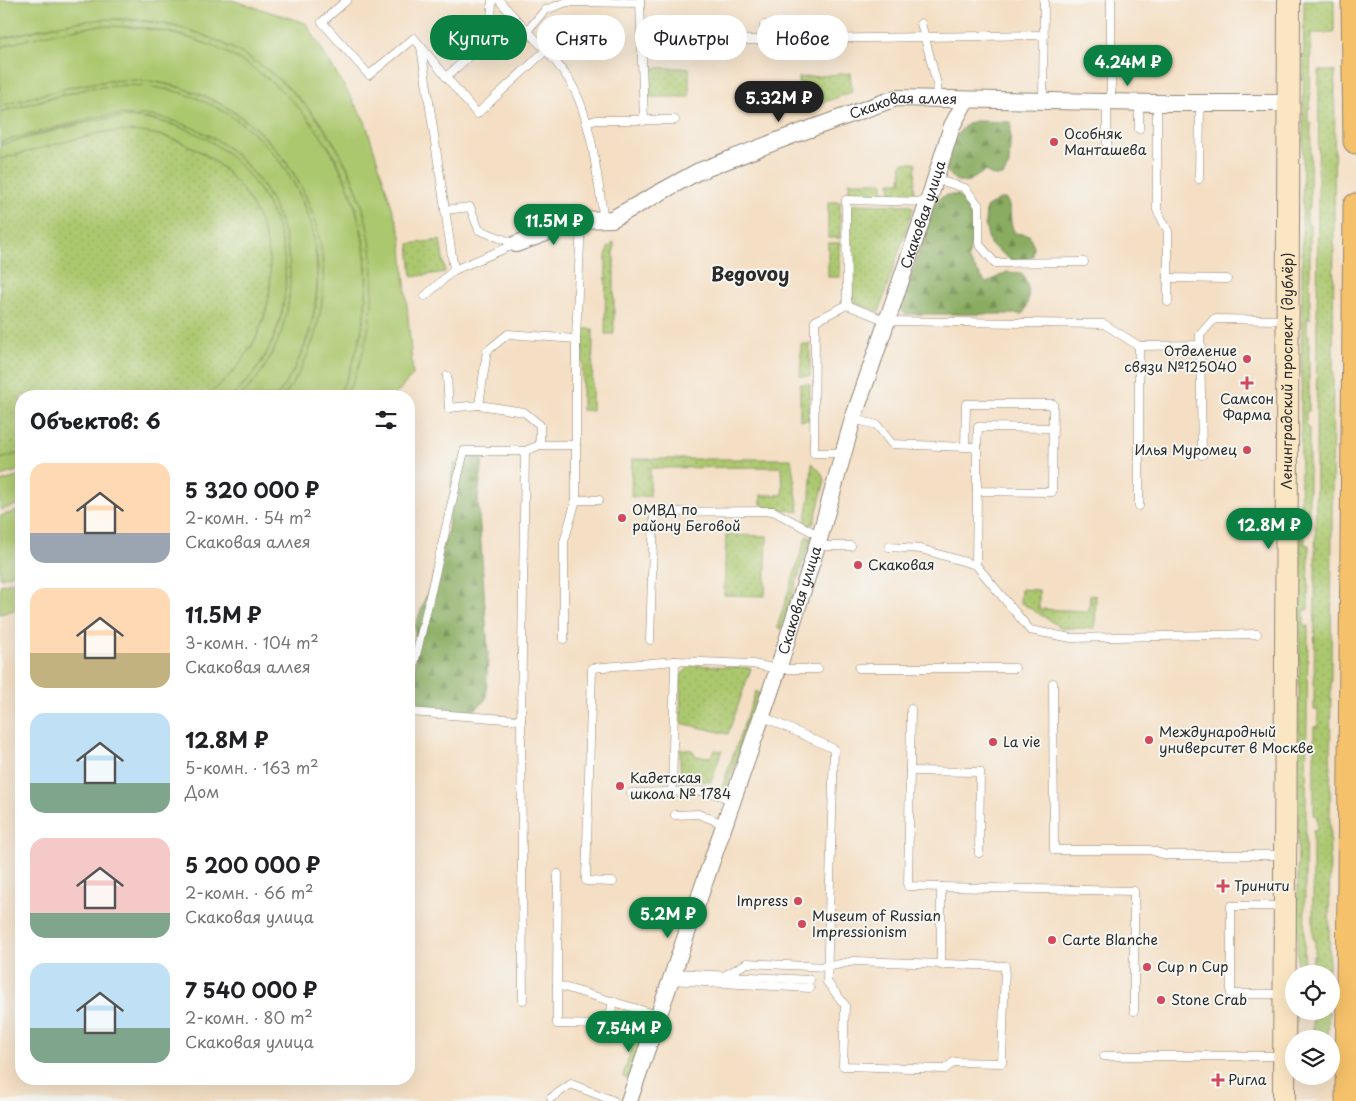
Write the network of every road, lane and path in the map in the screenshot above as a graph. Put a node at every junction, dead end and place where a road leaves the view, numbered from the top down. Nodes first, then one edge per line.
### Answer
1 (347, 0) edge
2 (492, 0) edge
3 (499, 0) edge
4 (1044, 0) edge
5 (1111, 0) edge
6 (1289, 0) edge
7 (1354, 0) edge
8 (640, 2) edge
9 (513, 15) edge
10 (640, 15) edge
11 (920, 23) dead end
12 (527, 31) joint
13 (1044, 35) junction
14 (925, 37) junction
15 (848, 38) edge
16 (537, 42) edge
17 (421, 47) junction
18 (537, 58) edge
19 (553, 60) edge
20 (642, 60) edge
21 (446, 77) junction
22 (938, 98) junction
23 (966, 100) junction
24 (1043, 101) junction
25 (1109, 102) junction
26 (1139, 102) junction
27 (1157, 103) junction
28 (1200, 103) junction
29 (1290, 103) junction
30 (674, 120) dead end
31 (644, 121) junction
32 (587, 123) junction
33 (1139, 130) dead end
34 (1356, 141) edge
35 (1107, 149) dead end
36 (936, 179) junction
37 (1199, 179) dead end
38 (928, 202) junction
39 (1356, 206) edge
40 (445, 210) junction
41 (581, 220) junction
42 (604, 220) junction
43 (516, 244) junction
44 (1084, 262) dead end
45 (454, 270) junction
46 (1168, 278) junction
47 (1227, 279) dead end
48 (425, 296) dead end
49 (1168, 302) dead end
50 (847, 305) junction
51 (1289, 320) junction
52 (888, 321) junction
53 (576, 339) junction
54 (1201, 345) junction
55 (1139, 346) junction
56 (447, 376) dead end
57 (479, 405) junction
58 (853, 418) junction
59 (1053, 428) junction
60 (540, 445) junction
61 (576, 446) junction
62 (965, 447) junction
63 (977, 447) junction
64 (525, 451) junction
65 (842, 453) junction
66 (1202, 454) dead end
67 (977, 491) junction
68 (576, 500) junction
69 (599, 500) dead end
70 (1140, 506) dead end
71 (819, 541) junction
72 (851, 546) dead end
73 (889, 547) dead end
74 (976, 565) junction
75 (1258, 634) dead end
76 (564, 639) dead end
77 (650, 640) dead end
78 (415, 659) edge
79 (675, 661) junction
80 (859, 668) dead end
81 (1015, 668) dead end
82 (778, 669) junction
83 (818, 669) dead end
84 (1053, 683) dead end
85 (911, 709) dead end
86 (415, 712) edge
87 (762, 716) junction
88 (521, 720) junction
89 (910, 771) junction
90 (631, 793) dead end
91 (672, 793) junction
92 (732, 800) junction
93 (675, 815) dead end
94 (724, 824) junction
95 (980, 852) dead end
96 (1286, 855) junction
97 (558, 874) dead end
98 (613, 882) dead end
99 (941, 887) junction
100 (1286, 906) junction
101 (941, 965) junction
102 (1286, 965) edge
103 (827, 966) junction
104 (672, 976) junction
105 (726, 976) junction
106 (712, 983) junction
107 (557, 985) junction
108 (1285, 994) edge
109 (522, 1000) dead end
110 (613, 1001) junction
111 (1134, 1011) dead end
112 (658, 1015) junction
113 (1104, 1056) dead end
114 (1285, 1056) joint
115 (551, 1098) dead end
116 (614, 1101) edge
117 (629, 1101) edge
118 (1284, 1101) edge
119 (1348, 1101) edge

1 - 17 lane
2 - 21 lane
3 - 9 lane
4 - 13 lane
5 - 25 lane
6 - 29 main road, Ленинградский проспект (дублёр)
7 - 34 main road
8 - 10 lane
8 - 12 lane
11 - 14 lane
12 - 16 lane
13 - 14 lane
13 - 24 lane
14 - 15 lane
14 - 22 lane
17 - 21 lane
17 - 40 lane
18 - 21 lane
19 - 32 lane
20 - 31 lane
22 - 23 street, Скаковая аллея
22 - 42 street, Скаковая аллея
23 - 24 street, Скаковая аллея
23 - 36 street, Скаковая улица
24 - 25 street, Скаковая аллея
25 - 26 street, Скаковая аллея
25 - 35 lane
26 - 27 street, Скаковая аллея
26 - 33 lane
27 - 28 street, Скаковая аллея
27 - 46 lane
28 - 29 street, Скаковая аллея
28 - 37 lane
29 - 51 main road, Ленинградский проспект (дублёр)
30 - 31 lane
31 - 32 lane
32 - 42 lane
36 - 38 street, Скаковая улица
36 - 44 lane
38 - 50 lane
38 - 52 street, Скаковая улица
39 - 119 main road
40 - 43 lane
40 - 45 lane
41 - 42 street, Скаковая аллея
41 - 43 street, Скаковая аллея
41 - 53 lane
43 - 45 lane
45 - 48 lane
46 - 47 lane
46 - 49 lane
50 - 52 lane
50 - 65 lane
51 - 54 lane
51 - 96 main road, Ленинградский проспект (дублёр)
52 - 55 lane
52 - 58 street, Скаковая улица
53 - 57 lane
53 - 61 lane
54 - 55 lane
54 - 66 lane
55 - 70 lane
56 - 57 lane
57 - 60 lane
58 - 62 lane
58 - 65 street, Скаковая улица
59 - 62 lane
59 - 63 lane
59 - 67 lane
60 - 61 lane
60 - 64 lane
61 - 68 lane
62 - 63 lane
63 - 67 lane
64 - 78 lane
64 - 88 lane
65 - 71 street, Скаковая улица
67 - 74 lane
68 - 69 lane
68 - 76 lane
71 - 72 lane
71 - 77 lane
71 - 82 street, Скаковая улица
73 - 74 lane
74 - 75 lane
79 - 82 lane
79 - 91 lane
79 - 98 lane
80 - 81 lane
82 - 83 lane
82 - 87 street, Скаковая улица
84 - 96 lane
85 - 89 lane
86 - 88 lane
87 - 92 street, Скаковая улица
87 - 103 lane
88 - 109 lane
89 - 95 lane
89 - 99 lane
90 - 91 lane
91 - 92 lane
92 - 94 street, Скаковая улица
93 - 94 lane
94 - 104 street, Скаковая улица
96 - 100 main road, Ленинградский проспект (дублёр)
97 - 107 lane
99 - 101 lane
99 - 111 lane
100 - 102 main road, Ленинградский проспект (дублёр)
100 - 108 lane
101 - 103 lane
101 - 103 lane
103 - 105 lane
104 - 105 lane
104 - 106 lane
104 - 112 street, Скаковая улица
105 - 106 lane
105 - 106 lane
107 - 110 lane
107 - 110 lane
110 - 112 lane
112 - 117 street, Скаковая улица
113 - 114 lane
114 - 118 main road, Ленинградский проспект (дублёр)
115 - 116 lane

